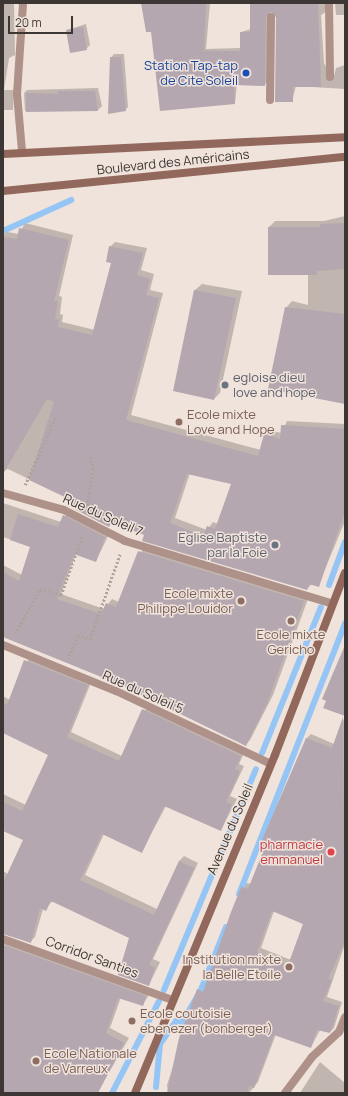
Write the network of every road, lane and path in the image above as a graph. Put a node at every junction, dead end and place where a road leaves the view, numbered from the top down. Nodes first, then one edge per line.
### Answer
1 (23, 3) edge
2 (329, 3) edge
3 (271, 17) dead end
4 (330, 77) dead end
5 (270, 100) dead end
6 (345, 137) edge
7 (22, 151) junction
8 (3, 154) edge
9 (345, 157) edge
10 (3, 190) edge
11 (56, 416) dead end
12 (90, 456) dead end
13 (3, 493) edge
14 (20, 496) junction
15 (86, 523) junction
16 (125, 541) junction
17 (345, 572) edge
18 (330, 603) junction
19 (6, 646) edge
20 (63, 672) junction
21 (271, 764) junction
22 (3, 939) edge
23 (172, 1000) junction
24 (345, 1017) edge
25 (342, 1033) edge
26 (135, 1093) edge
27 (285, 1093) edge

1 - 7 street
2 - 4 street
3 - 5 street
6 - 7 main road, Boulevard des Américains
7 - 8 main road, Boulevard des Américains
9 - 10 main road, Boulevard des Américains
11 - 14 path
12 - 15 path
13 - 14 street, Rue du Soleil 7
14 - 15 street, Rue du Soleil 7
15 - 16 street, Rue du Soleil 7
15 - 19 path
16 - 18 street, Rue du Soleil 7
16 - 20 path
17 - 18 main road, Avenue du Soleil
18 - 21 main road, Avenue du Soleil
19 - 20 street, Rue du Soleil 5
20 - 21 street, Rue du Soleil 5
21 - 23 main road, Avenue du Soleil
22 - 23 street, Corridor Santies
23 - 26 main road, Avenue du Soleil
24 - 25 street
25 - 27 street

